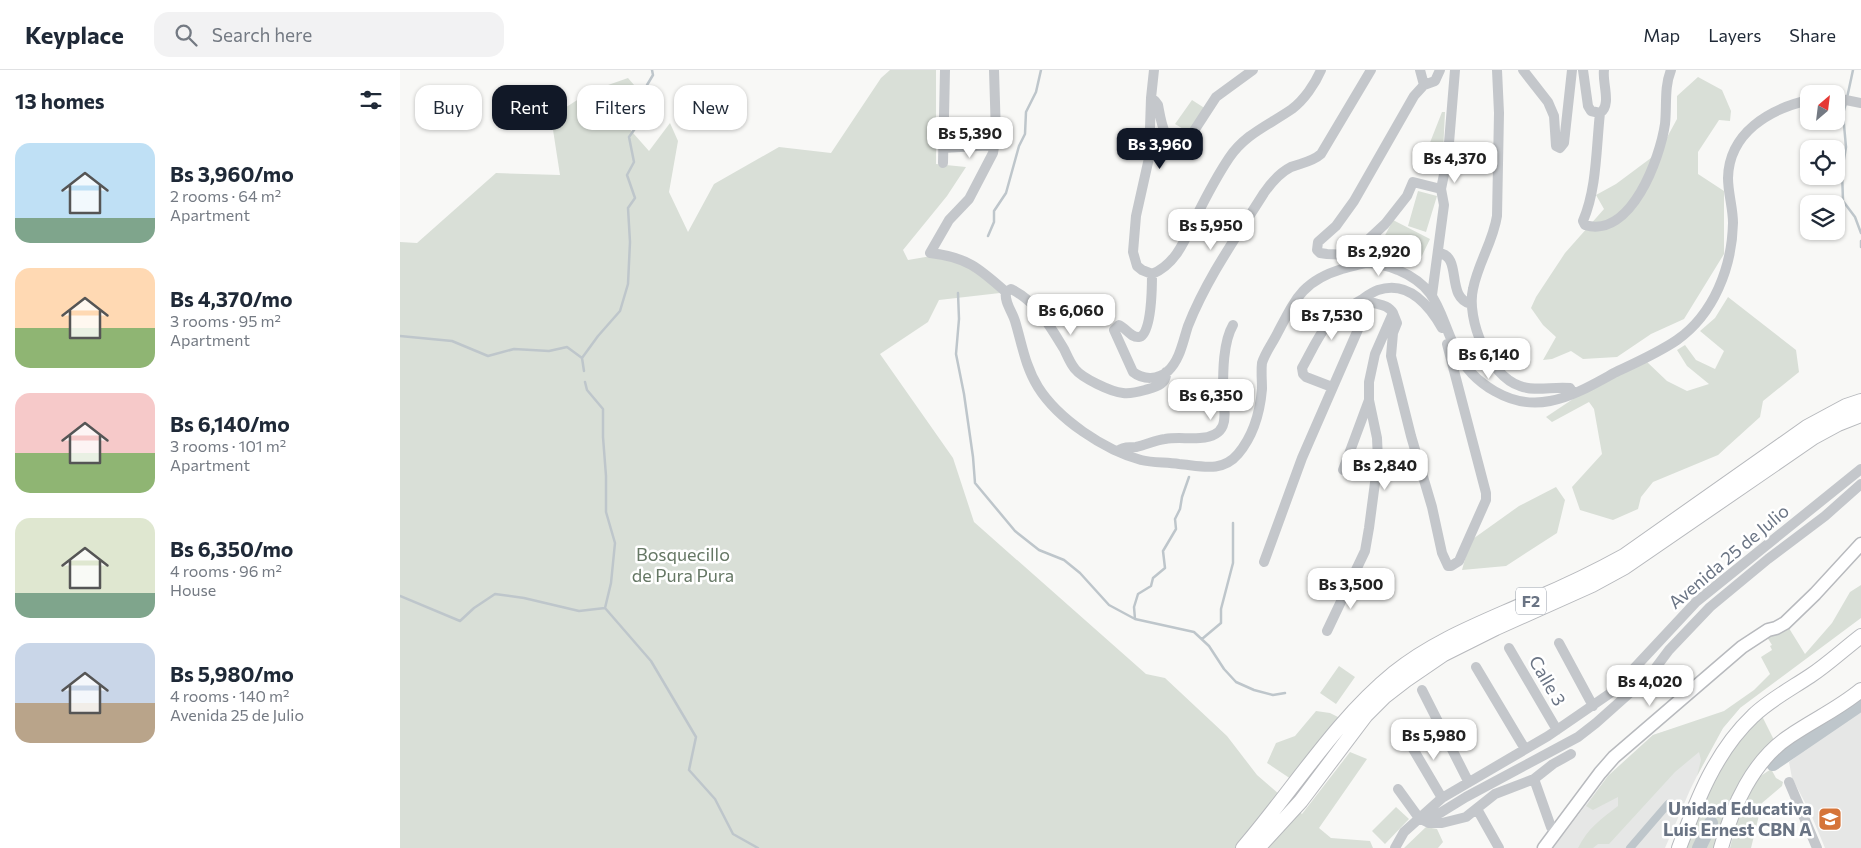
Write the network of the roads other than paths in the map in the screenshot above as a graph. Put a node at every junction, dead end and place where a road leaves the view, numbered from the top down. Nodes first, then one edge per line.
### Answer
1 (945, 70) edge
2 (994, 70) edge
3 (1154, 70) edge
4 (1253, 70) edge
5 (1321, 70) edge
6 (1371, 70) edge
7 (1420, 70) edge
8 (1440, 70) edge
9 (1455, 70) edge
10 (1497, 70) edge
11 (1524, 70) edge
12 (1583, 70) edge
13 (1604, 70) edge
14 (1671, 70) edge
15 (1571, 72) edge
16 (1424, 85) junction
17 (1151, 98) junction
18 (1845, 100) edge
19 (1800, 103) edge
20 (1861, 103) edge
21 (1600, 113) junction
22 (995, 145) junction
23 (943, 148) junction
24 (943, 162) dead end
25 (1441, 189) junction
26 (1355, 252) junction
27 (1439, 253) junction
28 (1362, 264) junction
29 (1152, 274) junction
30 (1006, 292) junction
31 (1432, 295) junction
32 (1367, 300) junction
33 (1471, 304) junction
34 (1394, 313) junction
35 (1233, 325) dead end
36 (1166, 372) junction
37 (1332, 387) junction
38 (1574, 393) junction
39 (1369, 400) junction
40 (1861, 401) edge
41 (1861, 415) edge
42 (1118, 451) junction
43 (1861, 469) edge
44 (1343, 470) dead end
45 (1861, 484) edge
46 (1861, 544) edge
47 (1264, 562) dead end
48 (1327, 631) dead end
49 (1861, 636) edge
50 (1559, 643) dead end
51 (1509, 648) dead end
52 (1476, 667) dead end
53 (1422, 690) dead end
54 (1861, 690) edge
55 (1593, 706) junction
56 (1557, 730) junction
57 (1406, 738) dead end
58 (1525, 749) junction
59 (1571, 754) dead end
60 (1534, 779) junction
61 (1468, 781) junction
62 (1789, 782) dead end
63 (1398, 789) dead end
64 (1442, 798) junction
65 (1477, 809) junction
66 (1419, 818) junction
67 (1557, 831) junction
68 (1243, 848) edge
69 (1258, 848) edge
70 (1395, 848) edge
71 (1499, 848) edge
72 (1544, 848) edge
73 (1679, 848) edge
74 (1721, 848) edge
75 (1817, 848) edge

1 - 23 street
2 - 22 street
3 - 17 street
4 - 17 street
5 - 29 street
6 - 36 street
7 - 16 street
8 - 16 street
9 - 25 street
10 - 33 street
11 - 15 street
12 - 21 street
13 - 21 street
14 - 21 street
16 - 26 street
17 - 29 street
18 - 20 street
19 - 38 street
22 - 23 street
22 - 30 street
23 - 24 street
25 - 26 street
25 - 27 street
26 - 28 street
27 - 31 street
27 - 33 street
28 - 31 street
28 - 42 street
29 - 36 street
30 - 36 street
30 - 42 street
31 - 38 street
32 - 34 street
32 - 34 street
32 - 37 street
32 - 37 street
33 - 38 street
34 - 39 street
35 - 42 street
37 - 47 street
39 - 44 street
39 - 48 street
40 - 68 highway, F2
41 - 69 highway, F2
43 - 55 street, Avenida 25 de Julio
45 - 66 street, Avenida 25 de Julio
46 - 67 main road
49 - 73 highway
50 - 55 street
51 - 56 street, Calle 3
52 - 58 street
53 - 61 street
54 - 74 highway
55 - 56 street, Avenida 25 de Julio
56 - 58 street, Avenida 25 de Julio
57 - 64 street
58 - 61 street, Avenida 25 de Julio
59 - 60 street
60 - 65 street
60 - 67 street
61 - 64 street, Avenida 25 de Julio
62 - 75 street
63 - 66 street
64 - 66 street, Avenida 25 de Julio
65 - 66 street
65 - 71 street
66 - 70 street
67 - 72 main road

